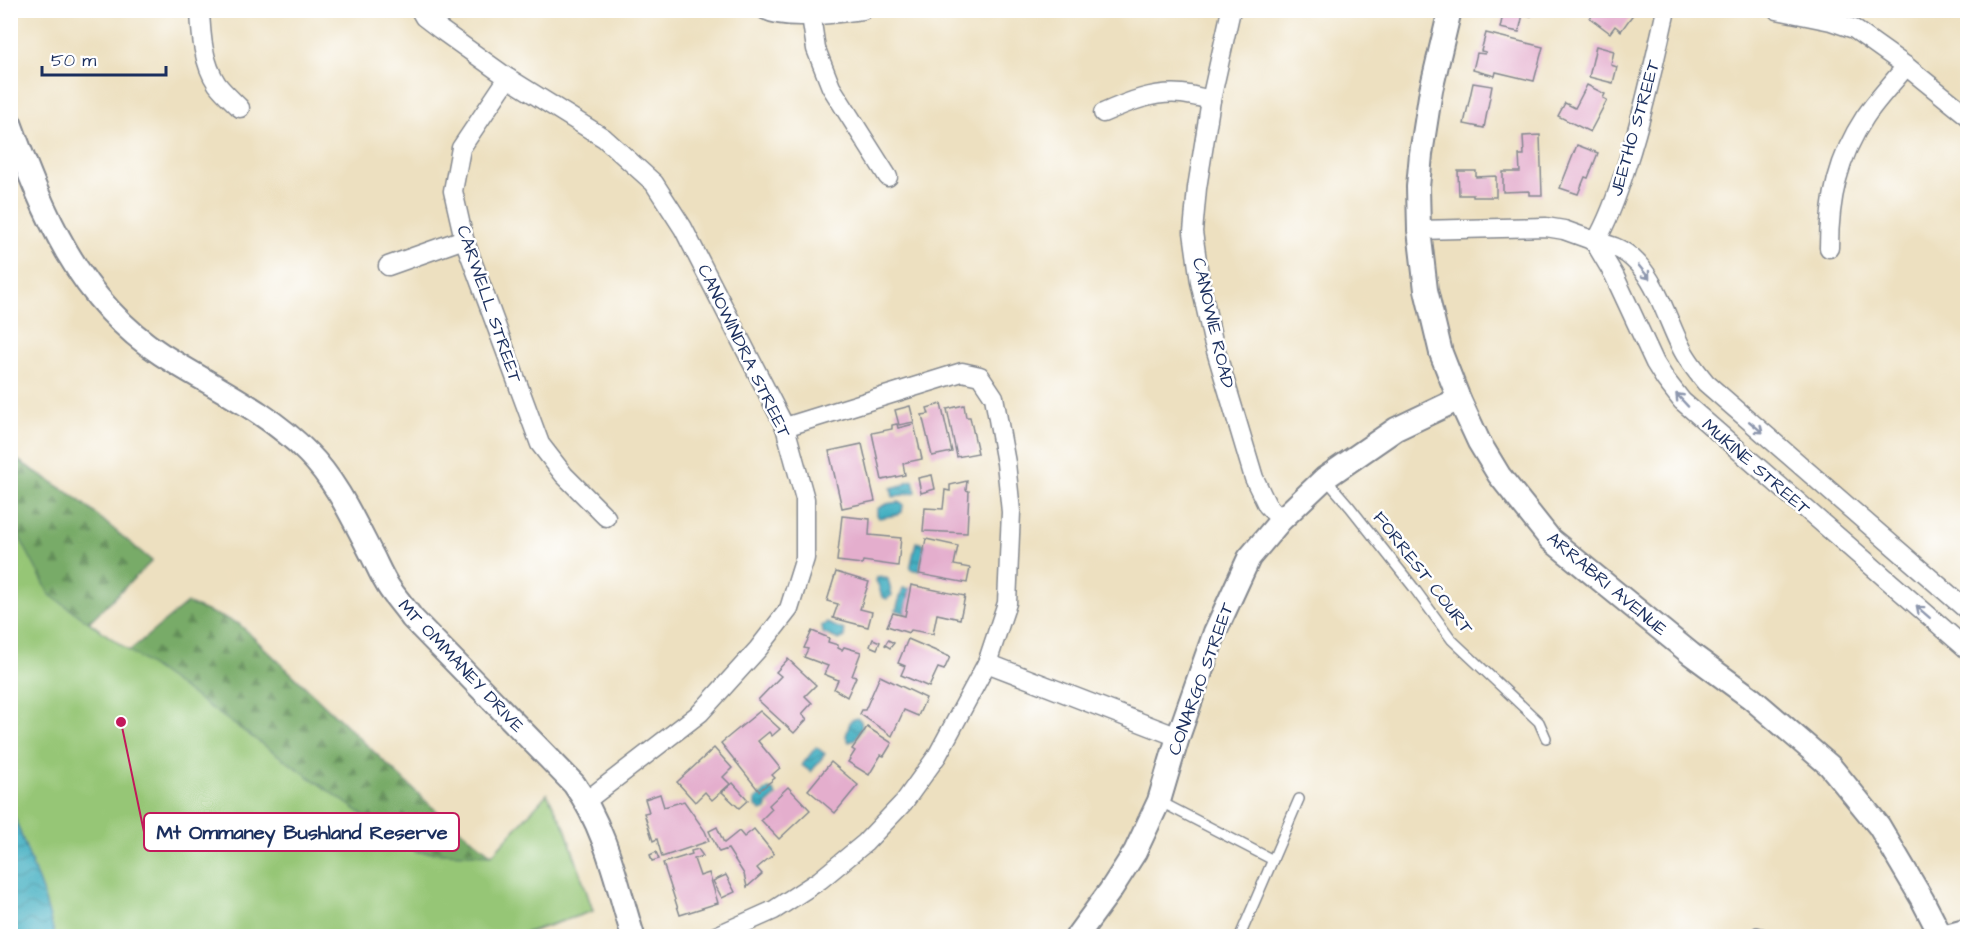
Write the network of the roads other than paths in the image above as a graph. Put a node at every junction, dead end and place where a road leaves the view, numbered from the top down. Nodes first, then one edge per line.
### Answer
1 (200, 10) edge
2 (420, 10) edge
3 (765, 10) edge
4 (863, 10) edge
5 (1232, 10) edge
6 (1450, 10) edge
7 (1666, 10) edge
8 (1777, 10) edge
9 (811, 16) junction
10 (1906, 66) junction
11 (508, 78) junction
12 (1211, 100) junction
13 (240, 108) dead end
14 (1103, 113) dead end
15 (1968, 116) edge
16 (10, 123) edge
17 (888, 177) dead end
18 (1419, 230) junction
19 (464, 239) junction
20 (1595, 243) junction
21 (1829, 248) dead end
22 (388, 266) dead end
23 (1459, 399) junction
24 (785, 427) junction
25 (1325, 478) junction
26 (606, 517) dead end
27 (1281, 520) junction
28 (1968, 611) edge
29 (1968, 650) edge
30 (987, 663) junction
31 (1178, 737) junction
32 (1546, 738) dead end
33 (1299, 799) dead end
34 (586, 801) junction
35 (1159, 801) junction
36 (1273, 860) junction
37 (1968, 930) edge
38 (1757, 932) dead end
39 (633, 936) edge
40 (716, 936) edge
41 (1077, 936) edge
42 (1240, 936) edge
43 (1773, 936) edge
44 (1944, 936) edge

1 - 13 street
2 - 11 street, CANOWINDRA STREET
3 - 9 street
4 - 9 street
5 - 12 street, CANOWIE ROAD
6 - 18 street, ARRABRI AVENUE
7 - 20 street, JEETHO STREET
8 - 10 street
9 - 17 street
10 - 15 street
10 - 21 street
11 - 19 street, CARWELL STREET
11 - 24 street, CANOWINDRA STREET
12 - 14 street
12 - 27 street, CANOWIE ROAD
16 - 34 street, MT OMMANEY DRIVE
18 - 20 street, MUKINE STREET
18 - 23 street, ARRABRI AVENUE
19 - 22 street
19 - 26 street, CARWELL STREET
20 -> 28 street, MUKINE STREET
29 -> 20 street, MUKINE STREET
23 - 25 street, CONARGO STREET
23 - 44 street, ARRABRI AVENUE
24 - 30 street
24 - 34 street, CANOWINDRA STREET
25 - 27 street, CONARGO STREET
25 - 32 lane, FORREST COURT
27 - 31 street, CONARGO STREET
30 - 31 street
30 - 40 street
31 - 35 street, CONARGO STREET
33 - 36 lane
34 - 39 street, MT OMMANEY DRIVE
35 - 36 lane
35 - 41 street, CONARGO STREET
36 - 42 lane
37 - 44 street
38 - 43 lane

